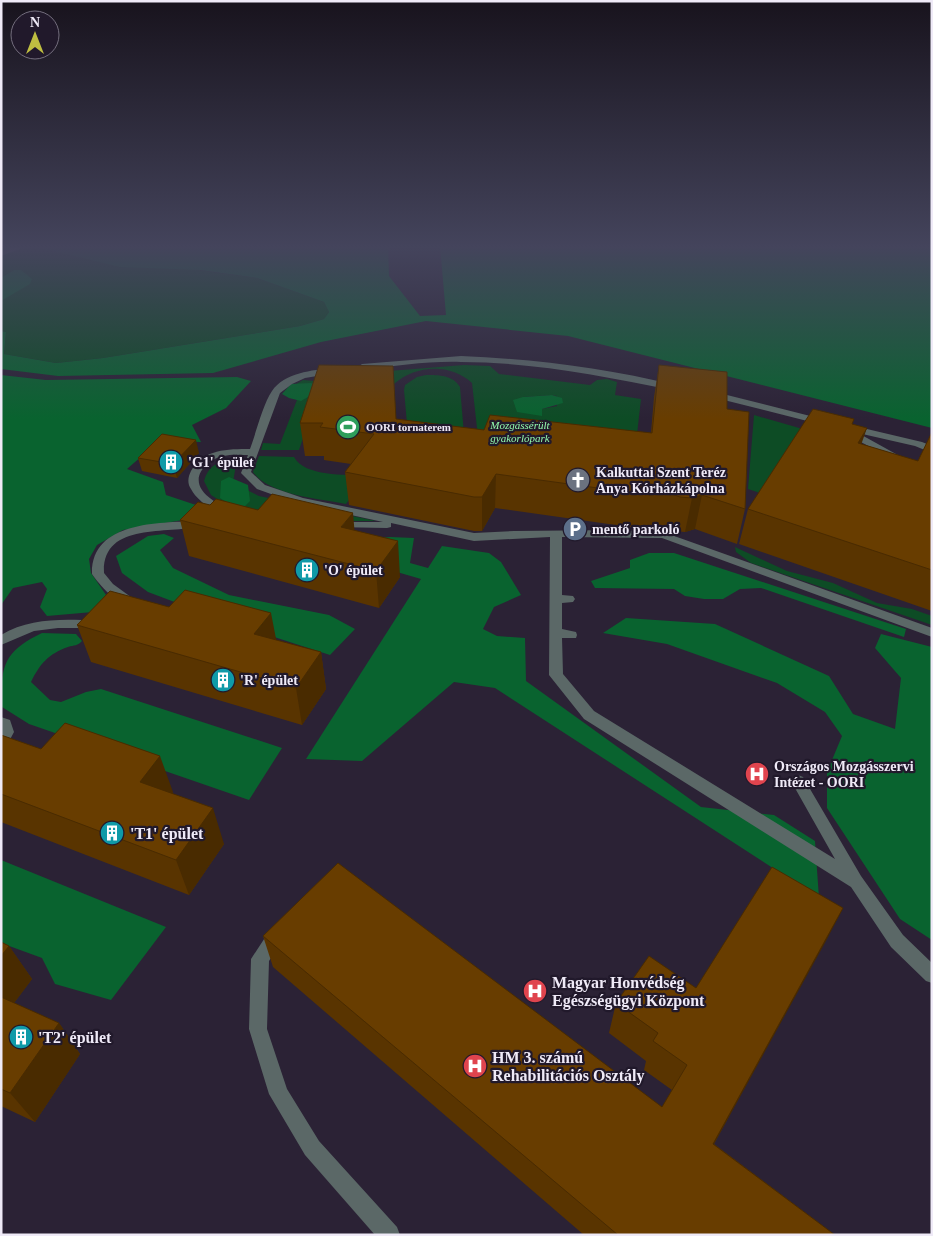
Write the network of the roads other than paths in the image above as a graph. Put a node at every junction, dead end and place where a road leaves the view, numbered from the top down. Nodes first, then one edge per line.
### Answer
1 (686, 389) edge
2 (704, 393) edge
3 (836, 425) junction
4 (932, 450) edge
5 (252, 452) junction
6 (911, 467) edge
7 (411, 525) junction
8 (326, 526) edge
9 (556, 534) junction
10 (130, 613) edge
11 (102, 624) edge
12 (556, 633) junction
13 (932, 633) edge
14 (571, 635) dead end
15 (1, 640) edge
16 (1, 722) edge
17 (1, 743) edge
18 (798, 781) dead end
19 (857, 882) junction
20 (289, 922) edge
21 (932, 975) edge
22 (388, 1235) edge

1 - 5 lane
2 - 3 lane
3 - 4 lane
3 - 6 lane
5 - 7 lane
5 - 10 lane
7 - 8 lane
7 - 9 lane
9 - 12 lane
9 - 13 lane
11 - 15 lane
12 - 14 lane
12 - 19 lane
16 - 17 lane
18 - 19 lane
19 - 21 lane
20 - 22 lane

